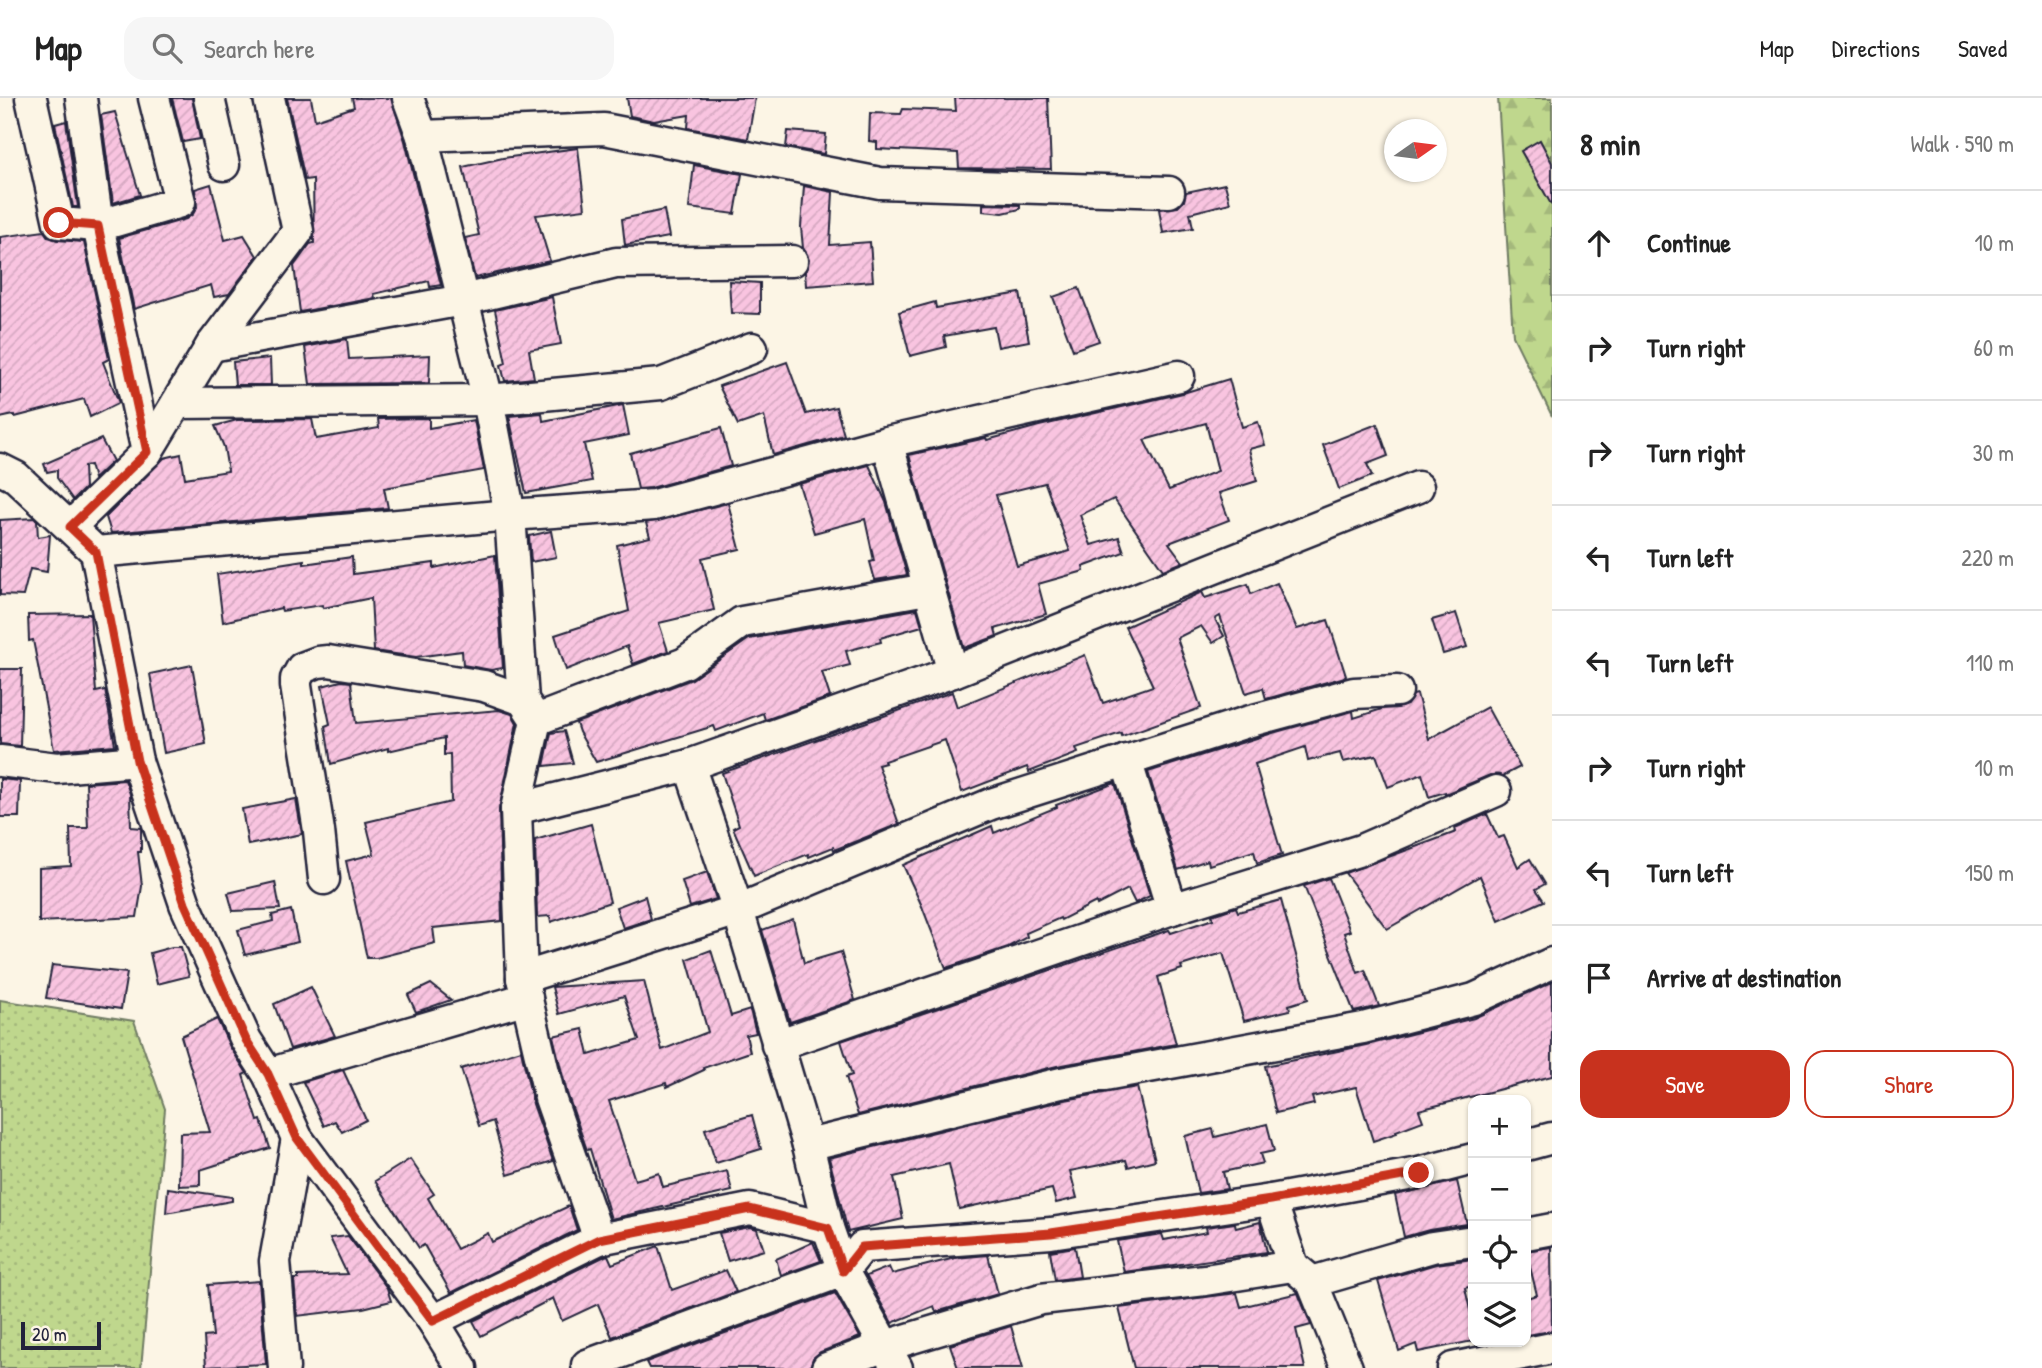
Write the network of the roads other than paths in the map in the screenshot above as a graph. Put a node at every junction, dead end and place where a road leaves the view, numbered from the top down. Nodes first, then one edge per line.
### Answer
1 (31, 98) edge
2 (81, 98) edge
3 (154, 98) edge
4 (209, 98) edge
5 (269, 98) edge
6 (408, 98) edge
7 (422, 136) junction
8 (224, 165) dead end
9 (1169, 192) dead end
10 (98, 226) junction
11 (792, 261) dead end
12 (463, 300) junction
13 (211, 346) junction
14 (751, 348) dead end
15 (1179, 376) dead end
16 (488, 400) junction
17 (177, 403) junction
18 (887, 442) junction
19 (147, 452) junction
20 (0, 469) edge
21 (1419, 487) dead end
22 (509, 515) junction
23 (70, 527) junction
24 (96, 552) junction
25 (928, 589) junction
26 (953, 672) junction
27 (1396, 691) dead end
28 (530, 710) junction
29 (1126, 760) junction
30 (0, 761) edge
31 (137, 761) junction
32 (689, 765) junction
33 (1496, 791) dead end
34 (516, 809) junction
35 (324, 879) dead end
36 (1172, 909) junction
37 (738, 910) junction
38 (1552, 963) edge
39 (524, 988) junction
40 (777, 1045) junction
41 (268, 1074) junction
42 (297, 1138) junction
43 (1552, 1138) edge
44 (1531, 1144) edge
45 (808, 1145) junction
46 (1468, 1160) edge
47 (1271, 1200) junction
48 (828, 1228) junction
49 (1552, 1229) edge
50 (1531, 1233) edge
51 (599, 1239) junction
52 (1468, 1242) edge
53 (843, 1271) junction
54 (1303, 1274) junction
55 (433, 1321) junction
56 (1552, 1348) edge
57 (891, 1357) edge
58 (587, 1365) dead end
59 (284, 1368) edge
60 (462, 1368) edge
61 (827, 1368) edge
62 (1347, 1368) edge
63 (1453, 1368) edge

1 - 10 street
2 - 10 street
3 - 10 street
4 - 8 street
5 - 13 street
6 - 7 street
7 - 9 street
7 - 12 street
10 - 19 street
11 - 12 street
12 - 13 street
12 - 16 street
13 - 17 street
14 - 16 street
15 - 18 street
16 - 17 street
16 - 22 street
17 - 19 street
18 - 22 street
18 - 25 street
19 - 23 street
20 - 23 street
21 - 26 street
22 - 24 street
22 - 28 street
23 - 24 street
24 - 31 street
25 - 26 street
25 - 28 street
26 - 32 street
27 - 29 street
28 - 34 street
28 - 35 street
29 - 36 street
29 - 37 street
30 - 31 street
31 - 41 street
32 - 34 street
32 - 37 street
33 - 36 street
34 - 39 street
36 - 40 street
37 - 39 street
37 - 40 street
38 - 45 street
39 - 41 street
39 - 51 street
40 - 45 street
41 - 42 street
42 - 55 street
42 - 59 street
43 - 44 street
45 - 48 street
46 - 47 street
47 - 53 street
47 - 54 street
48 - 51 street
48 - 53 street
49 - 50 street
51 - 55 street
52 - 54 street
53 - 57 street
53 - 58 street
54 - 57 street
54 - 62 street
55 - 60 street
56 - 63 street
57 - 61 street

